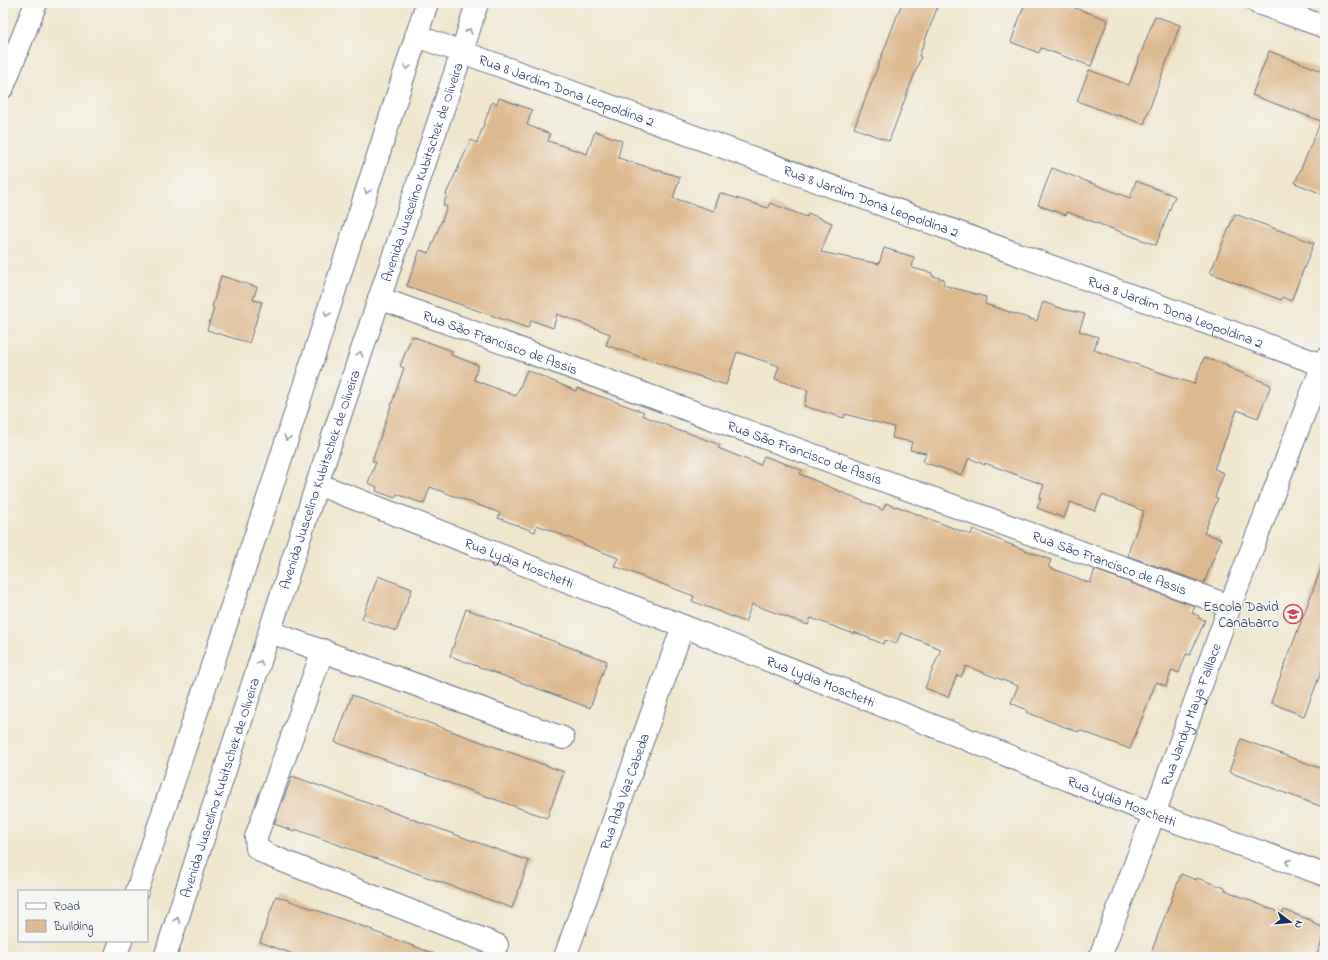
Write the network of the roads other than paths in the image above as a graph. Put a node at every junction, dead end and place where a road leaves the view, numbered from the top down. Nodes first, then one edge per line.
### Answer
1 (36, 3) edge
2 (427, 3) edge
3 (478, 3) edge
4 (1258, 3) edge
5 (1325, 27) edge
6 (416, 36) junction
7 (462, 52) junction
8 (3, 88) edge
9 (379, 298) junction
10 (1324, 364) edge
11 (317, 484) junction
12 (1230, 606) junction
13 (683, 626) junction
14 (270, 632) junction
15 (323, 650) junction
16 (563, 738) dead end
17 (1154, 814) junction
18 (1325, 875) edge
19 (137, 890) edge
20 (121, 942) edge
21 (497, 945) dead end
22 (116, 957) edge
23 (165, 957) edge
24 (565, 957) edge
25 (1100, 957) edge

1 - 8 street
2 - 6 street
7 -> 3 street, Avenida Juscelino Kubitschek de Oliveira
4 - 5 street
6 - 7 street, Rua 8 Jardim Dona Leopoldina 2
6 -> 19 street
7 - 9 street, Avenida Juscelino Kubitschek de Oliveira
7 - 10 street, Rua 8 Jardim Dona Leopoldina 2
11 -> 9 street, Avenida Juscelino Kubitschek de Oliveira
9 - 12 street, Rua São Francisco de Assis
10 - 12 street, Rua Jandyr Maya Faillace
11 - 13 street, Rua Lydia Moschetti
11 - 14 street, Avenida Juscelino Kubitschek de Oliveira
12 - 17 street, Rua Jandyr Maya Faillace
13 - 17 street, Rua Lydia Moschetti
13 - 24 street, Rua Ada Vaz Cabeda
14 - 15 street
23 -> 14 street, Avenida Juscelino Kubitschek de Oliveira
15 - 16 street
15 - 21 street
18 -> 17 street, Rua Lydia Moschetti
17 - 25 street, Rua Jandyr Maya Faillace
20 - 22 street

